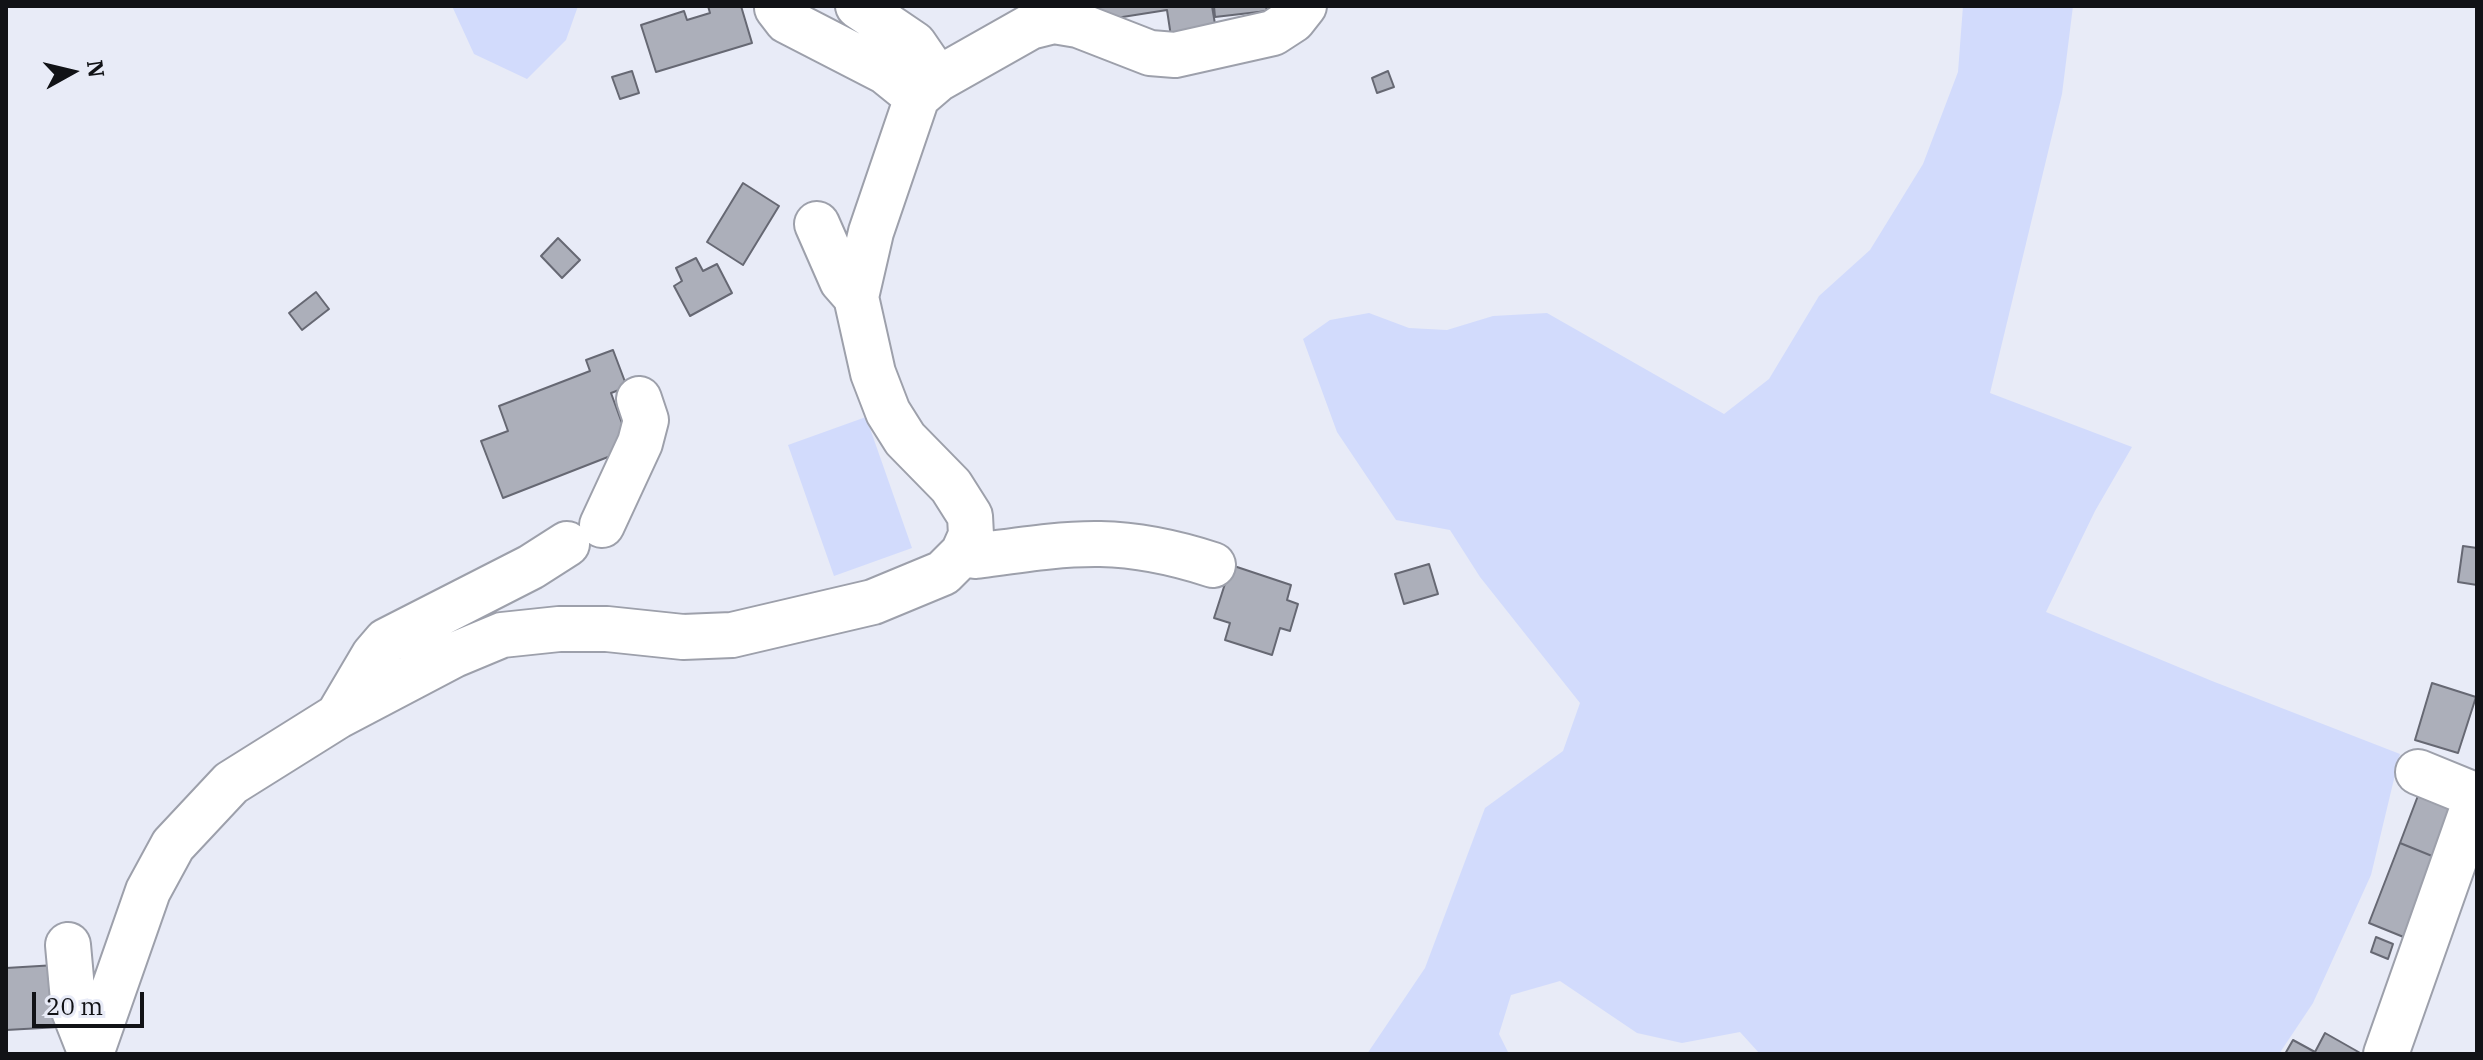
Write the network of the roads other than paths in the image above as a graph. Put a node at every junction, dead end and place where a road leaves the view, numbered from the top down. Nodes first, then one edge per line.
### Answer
1 (858, 6) edge
2 (1304, 6) edge
3 (777, 8) edge
4 (928, 88) junction
5 (817, 224) dead end
6 (856, 297) junction
7 (639, 399) dead end
8 (963, 553) junction
9 (1213, 565) dead end
10 (338, 716) junction
11 (2418, 772) dead end
12 (2477, 796) edge
13 (68, 945) dead end
14 (91, 1054) edge
15 (2386, 1054) edge

1 - 4 street
2 - 4 street
3 - 4 street
4 - 6 street
5 - 6 street
6 - 8 street
7 - 10 street
8 - 9 street
8 - 10 street
10 - 14 street
11 - 12 street
12 - 15 street
13 - 14 street

